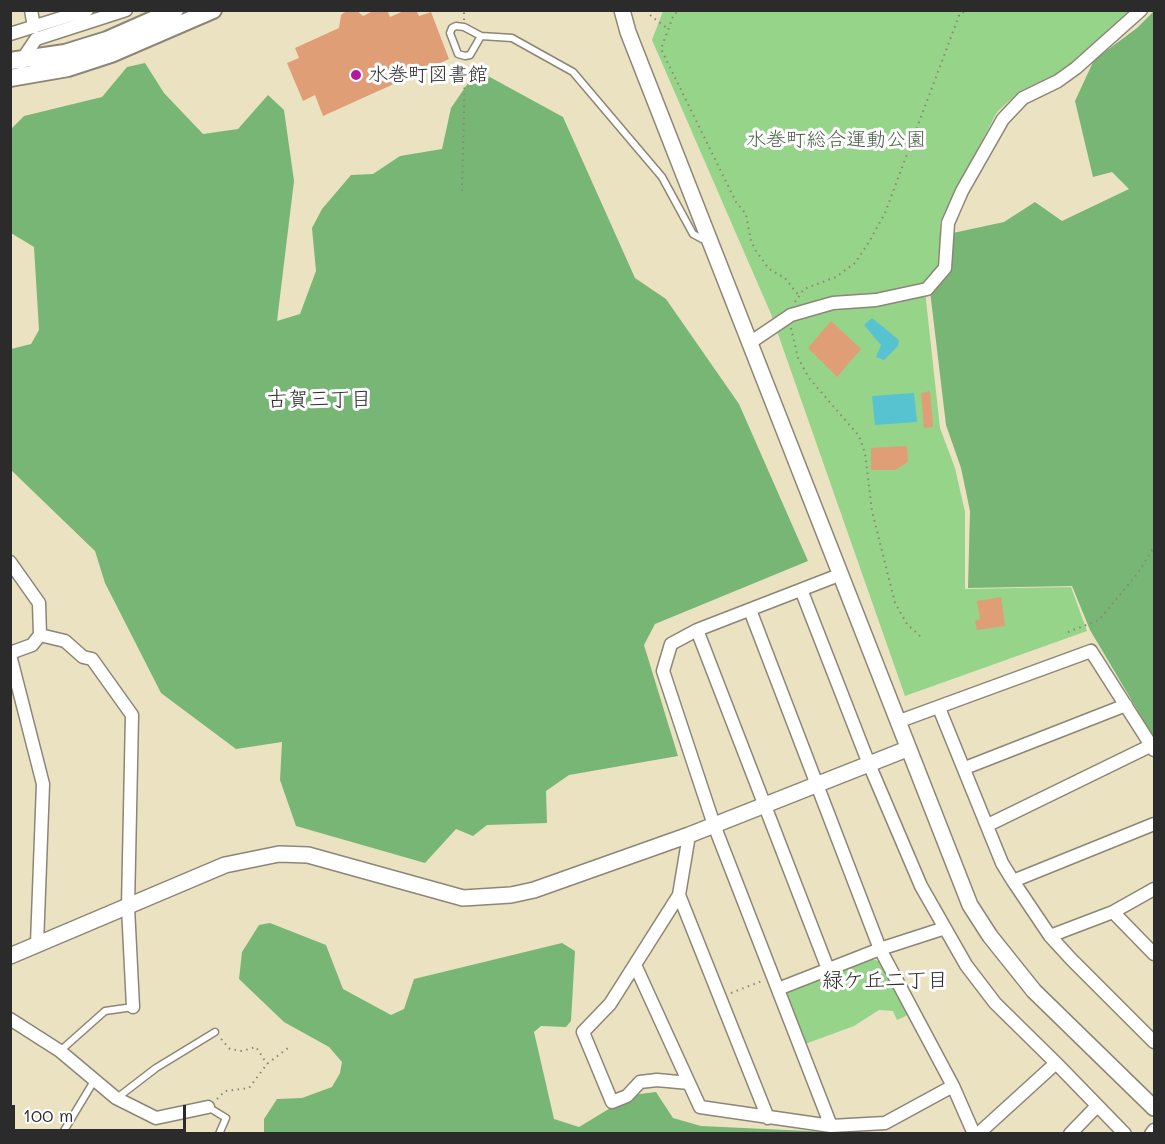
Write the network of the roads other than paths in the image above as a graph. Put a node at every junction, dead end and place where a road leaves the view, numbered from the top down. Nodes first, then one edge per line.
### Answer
1 (31, 10) edge
2 (87, 10) edge
3 (175, 10) edge
4 (213, 10) edge
5 (622, 10) edge
6 (1141, 10) edge
7 (117, 12) edge
8 (34, 27) junction
9 (10, 34) edge
10 (481, 36) junction
11 (17, 60) edge
12 (10, 73) edge
13 (10, 78) edge
14 (715, 256) junction
15 (751, 342) junction
16 (10, 562) edge
17 (839, 575) junction
18 (802, 592) junction
19 (750, 610) junction
20 (697, 630) junction
21 (40, 635) junction
22 (10, 654) edge
23 (1126, 705) junction
24 (939, 708) junction
25 (897, 722) junction
26 (1153, 748) edge
27 (907, 749) junction
28 (869, 764) junction
29 (965, 768) junction
30 (816, 784) junction
31 (765, 805) junction
32 (1155, 824) edge
33 (714, 825) junction
34 (988, 825) junction
35 (689, 835) junction
36 (1013, 881) junction
37 (1155, 890) edge
38 (679, 895) junction
39 (128, 907) junction
40 (1113, 912) junction
41 (945, 928) junction
42 (1050, 936) junction
43 (37, 944) junction
44 (880, 949) junction
45 (1155, 954) edge
46 (10, 956) edge
47 (636, 966) junction
48 (828, 969) junction
49 (778, 989) junction
50 (134, 1007) joint
51 (10, 1019) edge
52 (215, 1032) road end
53 (1155, 1042) edge
54 (60, 1052) junction
55 (1056, 1064) junction
56 (94, 1081) junction
57 (689, 1083) junction
58 (953, 1086) junction
59 (116, 1098) junction
60 (208, 1107) joint
61 (1097, 1107) junction
62 (1155, 1108) edge
63 (768, 1118) junction
64 (831, 1126) junction
65 (1155, 1130) edge
66 (62, 1134) edge
67 (219, 1134) edge
68 (976, 1134) edge
69 (1070, 1134) edge
70 (1125, 1134) edge
71 (1151, 1134) edge

1 - 8 street
2 - 8 street
3 - 11 main road
4 - 13 main road
5 - 14 street
6 - 15 street
7 - 11 street
8 - 9 street
10 - 10 lane
10 - 14 lane
11 - 12 street
14 - 15 street
15 - 17 street
16 - 21 street
17 - 18 street
17 - 25 street
18 - 19 street
18 - 28 street
19 - 20 street
19 - 30 street
20 - 31 street
20 - 33 street
21 - 22 street
21 - 39 street
22 - 43 street
23 - 24 street
23 - 26 street
23 - 29 street
24 - 25 street
24 - 29 street
25 - 27 street
26 - 34 street
27 - 28 street
27 - 62 street
28 - 30 street
28 - 41 street
29 - 34 street
30 - 31 street
30 - 44 street
31 - 33 street
31 - 48 street
32 - 36 street
33 - 35 street
33 - 49 street
34 - 36 street
35 - 38 street
35 - 39 street
36 - 42 street
37 - 40 street
38 - 47 street
38 - 63 street
39 - 43 street
39 - 50 street
40 - 42 street
40 - 45 street
41 - 44 street
41 - 55 street
42 - 53 street
43 - 46 street
44 - 48 street
44 - 58 street
47 - 57 street
47 - 57 street
48 - 49 street
49 - 64 street
50 - 54 lane
51 - 54 street
52 - 59 lane
54 - 56 street
55 - 61 street
55 - 68 street
56 - 59 street
56 - 66 lane
57 - 63 street
58 - 64 street
58 - 68 street
59 - 60 street
60 - 67 lane
61 - 69 street
61 - 70 street
63 - 64 street
65 - 71 street

